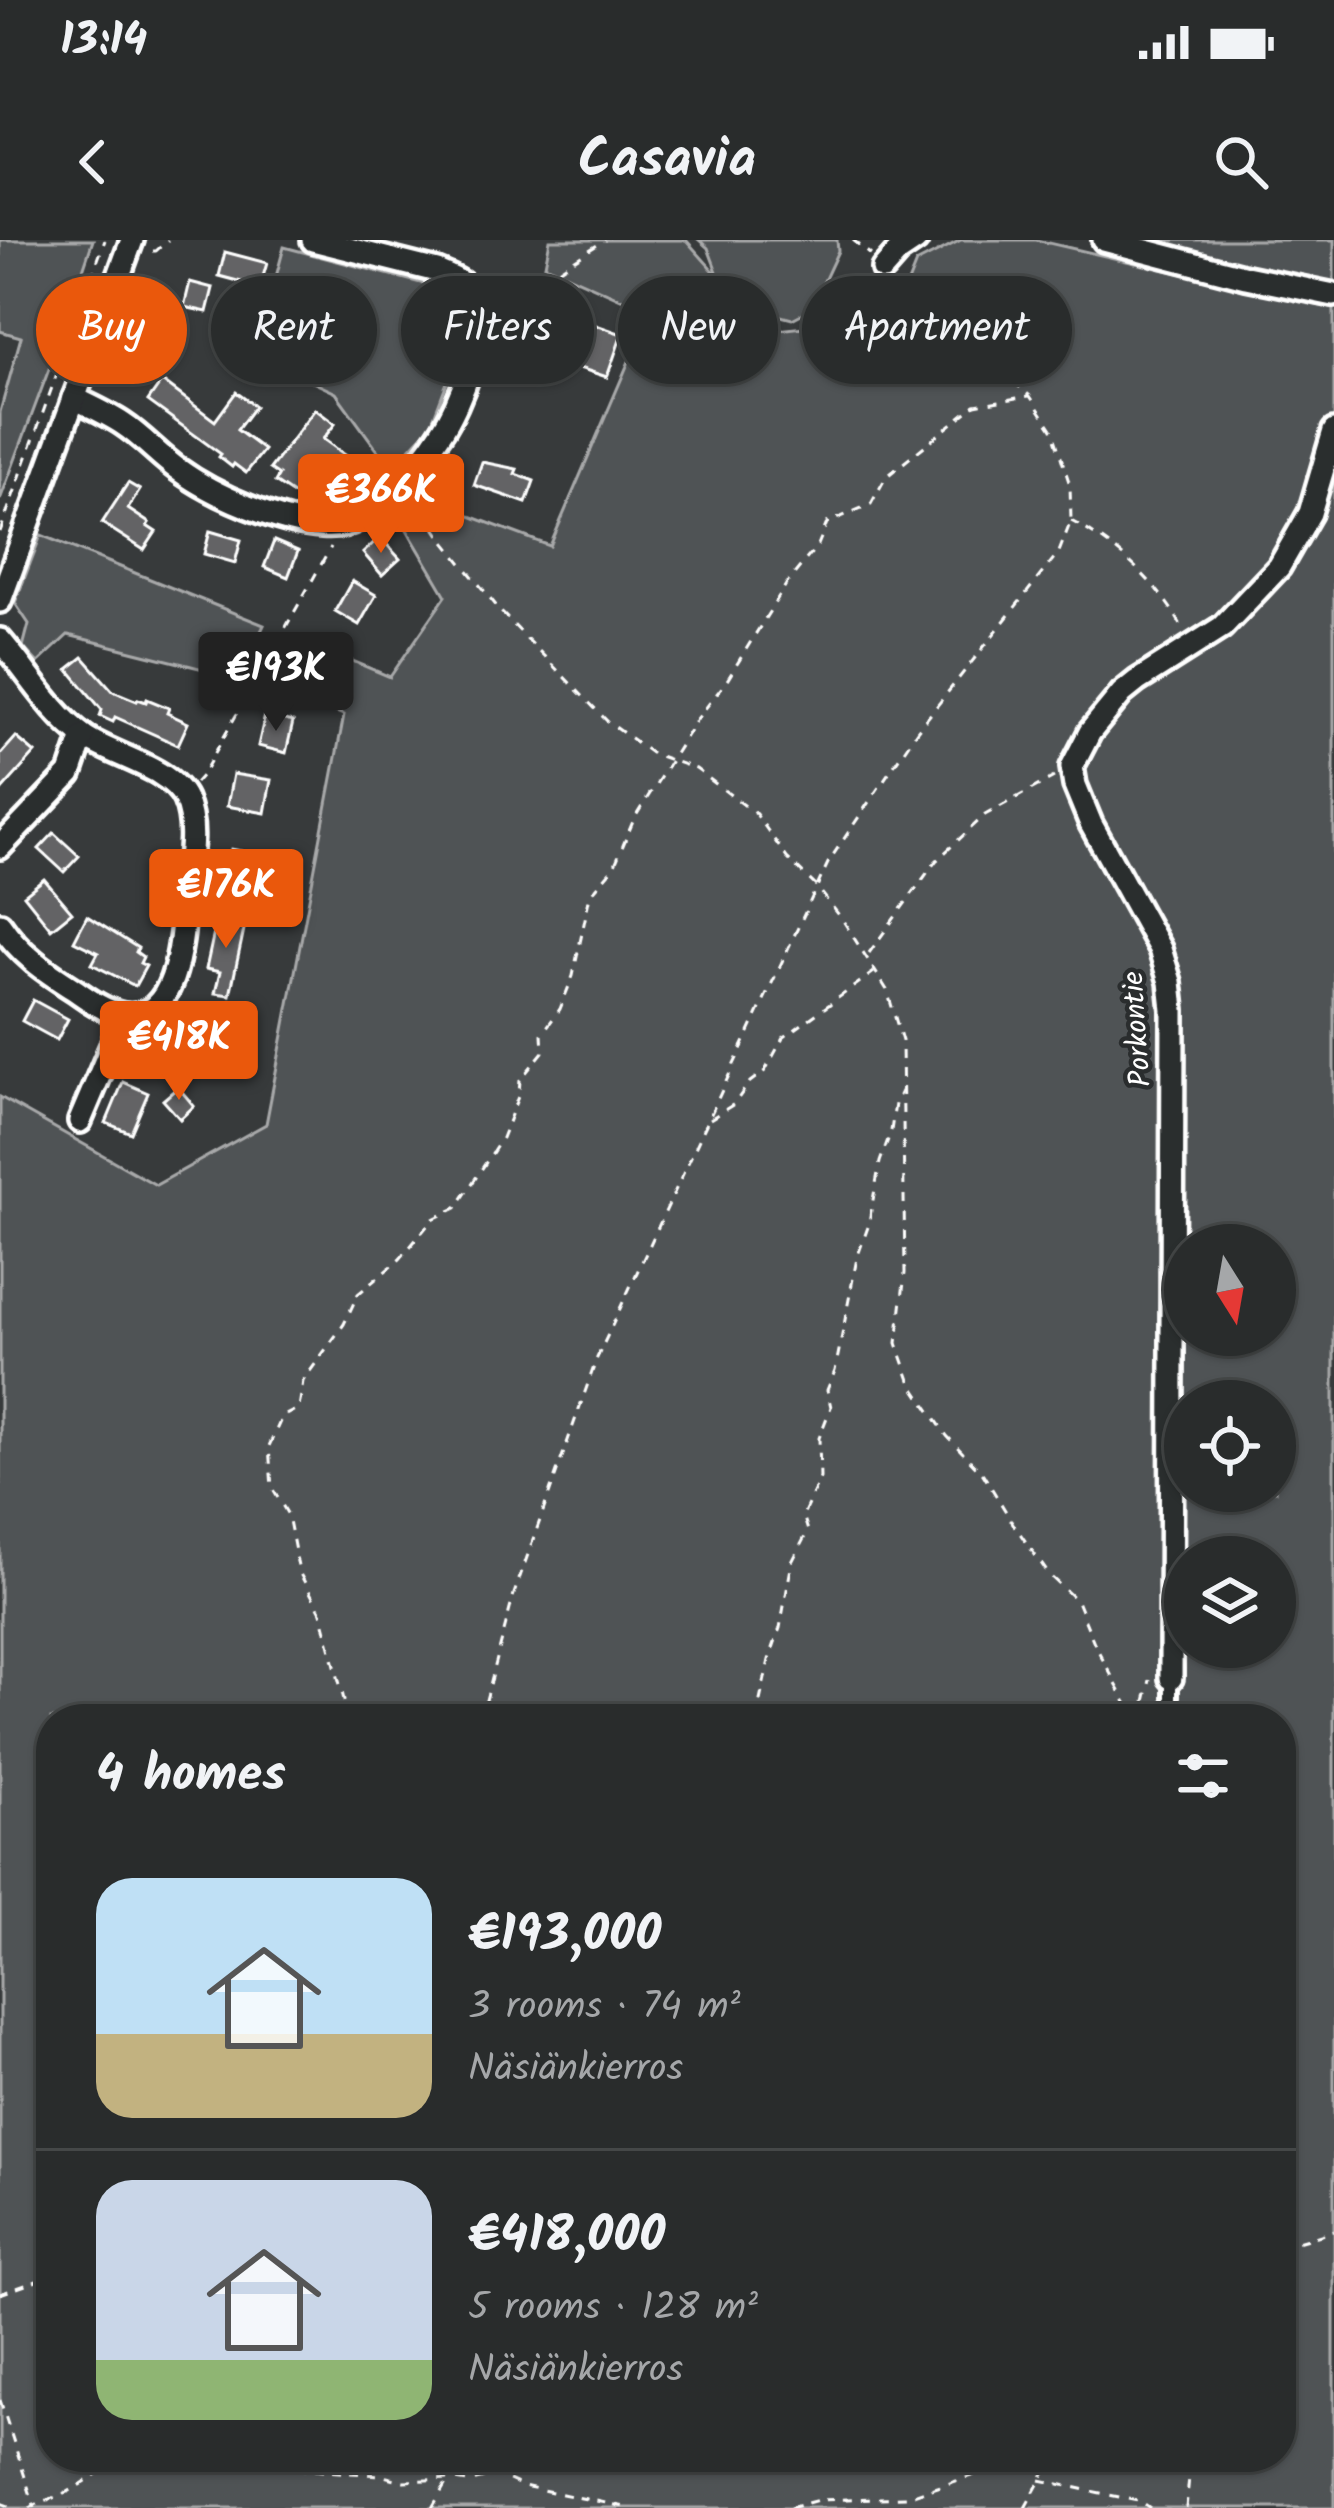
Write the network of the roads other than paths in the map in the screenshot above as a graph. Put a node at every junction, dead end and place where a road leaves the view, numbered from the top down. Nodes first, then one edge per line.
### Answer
1 (132, 240) edge
2 (313, 240) edge
3 (916, 240) edge
4 (1104, 240) edge
5 (884, 269) road end
6 (1334, 295) edge
7 (74, 398) junction
8 (1334, 431) edge
9 (0, 601) edge
10 (0, 640) edge
11 (83, 736) junction
12 (0, 847) edge
13 (0, 924) edge
14 (125, 1015) junction
15 (80, 1121) dead end
16 (1171, 1678) joint
17 (1172, 1704) edge

1 - 7 street
2 - 7 street
3 - 5 street
4 - 6 street
7 - 9 street
8 - 16 street, Porkontie
10 - 11 street
11 - 12 street
11 - 14 street
13 - 14 street
14 - 15 street
16 - 17 lane

